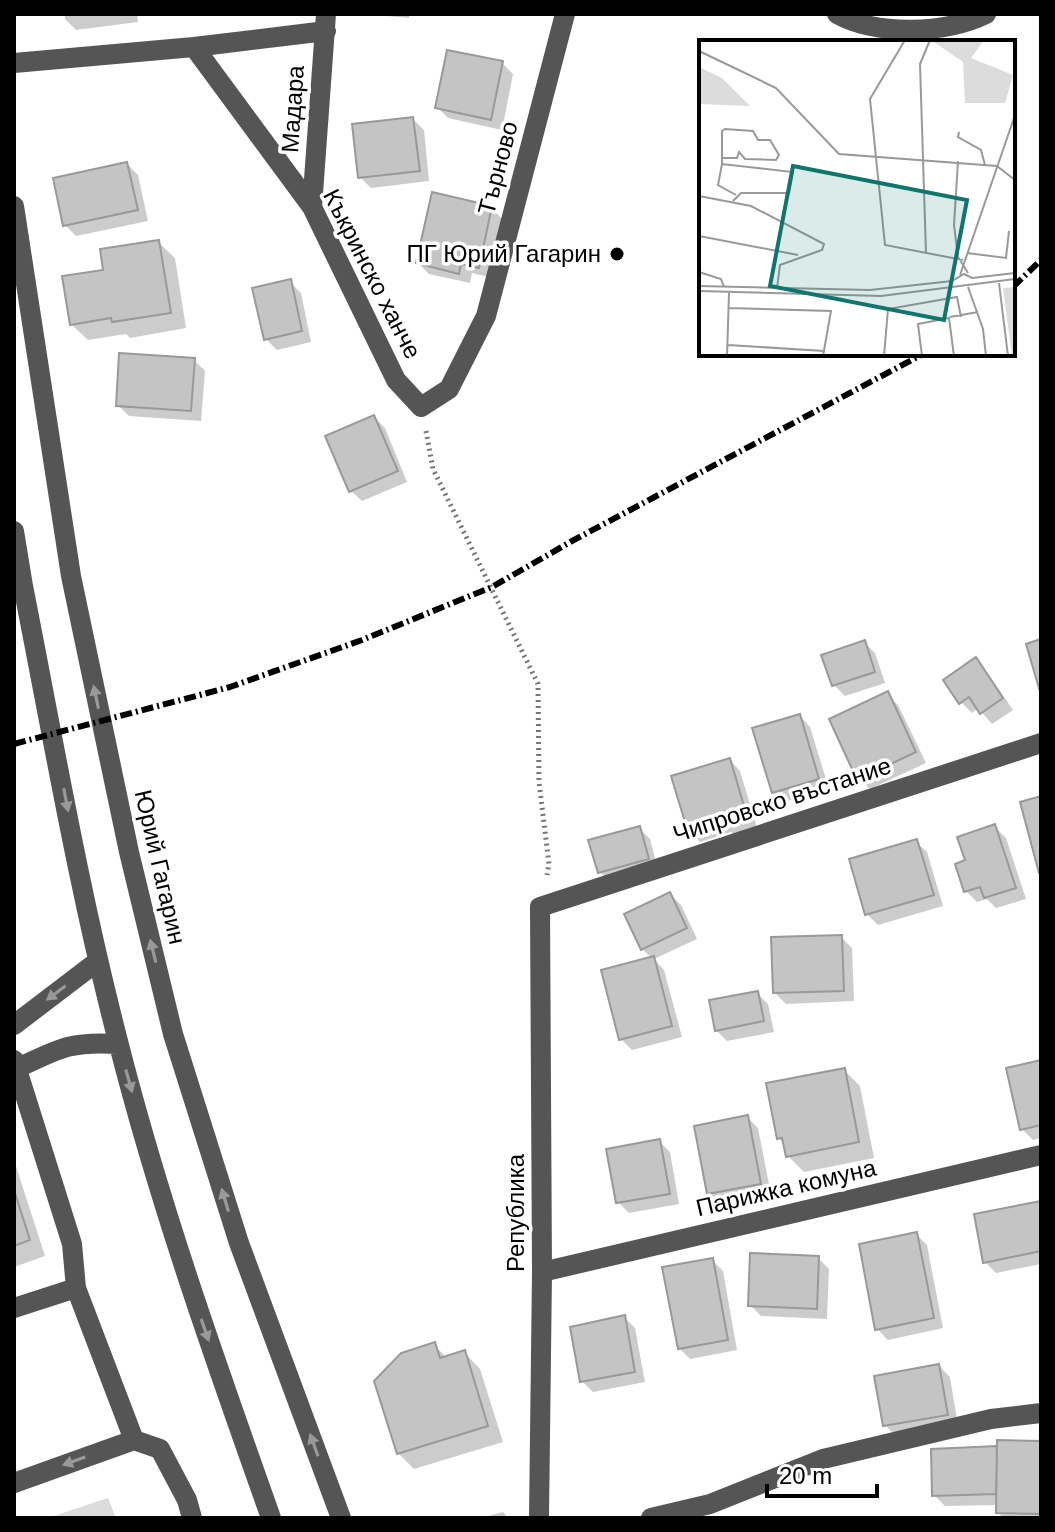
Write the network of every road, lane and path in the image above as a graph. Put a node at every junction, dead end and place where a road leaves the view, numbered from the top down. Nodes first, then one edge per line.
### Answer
1 (565, 14) edge
2 (837, 14) edge
3 (986, 14) edge
4 (326, 22) edge
5 (194, 47) junction
6 (14, 63) edge
7 (14, 206) edge
8 (312, 207) junction
9 (421, 407) junction
10 (14, 531) edge
11 (1041, 743) edge
12 (540, 907) junction
13 (98, 961) junction
14 (14, 1025) edge
15 (118, 1044) junction
16 (16, 1064) edge
17 (1041, 1155) edge
18 (542, 1272) junction
19 (76, 1288) junction
20 (14, 1308) edge
21 (1041, 1413) edge
22 (134, 1440) junction
23 (14, 1483) edge
24 (192, 1518) edge
25 (271, 1518) edge
26 (341, 1518) edge
27 (539, 1518) edge
28 (651, 1518) edge

1 - 9 street, Търново
2 - 3 street
4 - 5 street
4 - 8 street, Мадара
5 - 6 street
5 - 8 street, Къкринско ханче
26 -> 7 street, Юрий Гагарин
8 - 9 street, Къкринско ханче
9 - 12 path
10 -> 13 street
11 - 12 street, Чипровско въстание
12 - 18 street, Република
13 -> 14 street
13 - 15 street
15 - 16 street
15 -> 25 street
16 - 19 street
17 - 18 street, Парижка комуна
18 - 27 street, Република
19 - 20 street
19 - 22 street
21 - 28 street
22 -> 23 street
22 - 24 street

